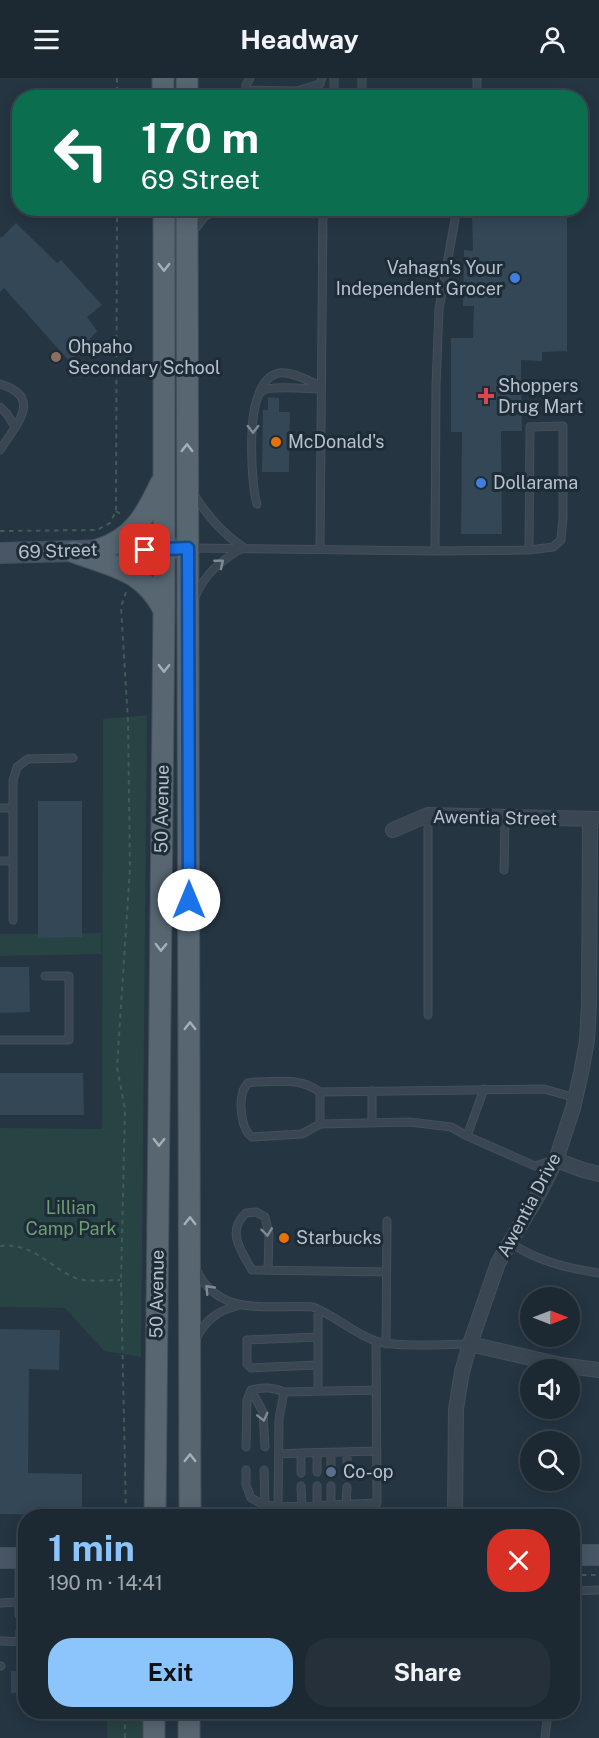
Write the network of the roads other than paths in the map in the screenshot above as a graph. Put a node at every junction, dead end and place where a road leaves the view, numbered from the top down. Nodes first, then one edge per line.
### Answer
1 (322, 78) edge
2 (306, 90) edge
3 (164, 216) edge
4 (187, 216) edge
5 (206, 216) edge
6 (323, 216) edge
7 (456, 216) edge
8 (187, 245) junction
9 (0, 384) edge
10 (321, 388) junction
11 (256, 399) junction
12 (0, 407) edge
13 (15, 427) junction
14 (0, 450) edge
15 (164, 477) junction
16 (188, 484) junction
17 (257, 504) dead end
18 (243, 547) junction
19 (188, 548) junction
20 (320, 548) junction
21 (165, 549) junction
22 (97, 550) junction
23 (529, 550) junction
24 (435, 551) junction
25 (74, 552) junction
26 (0, 553) edge
27 (164, 610) junction
28 (188, 622) junction
29 (73, 758) dead end
30 (0, 808) edge
31 (13, 808) junction
32 (428, 815) junction
33 (505, 819) junction
34 (594, 819) edge
35 (393, 830) dead end
36 (0, 861) edge
37 (13, 861) junction
38 (504, 870) dead end
39 (13, 920) dead end
40 (45, 976) dead end
41 (594, 1004) edge
42 (428, 1015) dead end
43 (0, 1040) edge
44 (484, 1089) junction
45 (372, 1091) junction
46 (320, 1092) junction
47 (576, 1098) junction
48 (372, 1123) junction
49 (320, 1124) junction
50 (467, 1136) junction
51 (556, 1160) junction
52 (599, 1174) edge
53 (387, 1221) dead end
54 (508, 1242) junction
55 (191, 1258) junction
56 (268, 1270) junction
57 (387, 1272) junction
58 (599, 1273) edge
59 (240, 1305) junction
60 (318, 1309) junction
61 (318, 1337) junction
62 (376, 1341) junction
63 (386, 1344) junction
64 (470, 1344) junction
65 (190, 1351) junction
66 (318, 1365) junction
67 (599, 1370) edge
68 (251, 1390) junction
69 (376, 1390) junction
70 (318, 1391) junction
71 (284, 1392) junction
72 (246, 1447) dead end
73 (265, 1447) dead end
74 (377, 1451) junction
75 (347, 1452) junction
76 (317, 1453) junction
77 (331, 1453) junction
78 (279, 1454) junction
79 (301, 1454) junction
80 (246, 1470) dead end
81 (264, 1470) dead end
82 (317, 1472) dead end
83 (301, 1473) dead end
84 (331, 1474) dead end
85 (347, 1474) dead end
86 (301, 1486) dead end
87 (317, 1486) dead end
88 (331, 1486) dead end
89 (347, 1487) dead end
90 (265, 1504) junction
91 (346, 1504) junction
92 (362, 1504) junction
93 (317, 1505) junction
94 (331, 1505) junction
95 (278, 1506) junction
96 (302, 1506) junction
97 (155, 1509) edge
98 (190, 1509) edge
99 (362, 1509) edge
100 (455, 1509) edge
101 (580, 1555) edge
102 (599, 1555) edge
103 (15, 1558) edge
104 (18, 1577) edge
105 (599, 1590) edge
106 (580, 1591) edge
107 (18, 1602) edge
108 (0, 1603) edge
109 (0, 1641) edge
110 (18, 1642) edge
111 (154, 1719) edge
112 (189, 1719) edge
113 (547, 1719) edge
114 (154, 1738) edge
115 (189, 1738) edge
116 (545, 1738) edge

1 - 2 lane
3 -> 15 main road, 50 Avenue
4 - 8 main road, 50 Avenue
5 - 8 lane
6 - 10 lane
7 - 24 lane
16 -> 8 main road, 50 Avenue
9 - 13 lane
10 - 11 lane
10 - 11 lane
10 - 20 lane
11 -> 17 lane
12 - 13 lane
13 - 14 lane
15 - 21 main road, 50 Avenue
15 - 22 main road
16 - 18 lane
16 - 19 main road, 50 Avenue
18 - 19 lane
18 - 20 lane
28 -> 18 lane
19 - 21 street, 69 Street
19 - 28 main road, 50 Avenue
20 - 24 lane
21 - 22 street, 69 Street
21 - 27 main road, 50 Avenue
22 - 25 street, 69 Street
23 - 23 lane
23 - 24 lane
25 - 26 street, 69 Street
25 - 27 main road
27 -> 97 main road, 50 Avenue
55 -> 28 main road, 50 Avenue
29 - 31 lane
30 - 31 lane
31 - 37 lane
32 - 33 street, Awentia Street
32 - 35 street, Awentia Street
32 - 42 lane
33 - 34 street, Awentia Street
33 - 38 lane
34 - 41 street, Awentia Drive
36 - 37 lane
37 - 39 lane
40 - 43 lane
41 - 47 street, Awentia Drive
44 - 45 lane
44 - 47 lane
44 - 50 lane
45 - 46 lane
45 - 48 lane
46 - 49 lane
46 - 49 lane
47 - 51 street, Awentia Drive
48 - 49 lane
48 - 50 lane
50 - 51 lane
51 - 52 street
51 - 54 street, Awentia Drive
53 - 57 lane
54 - 58 lane
54 - 64 street, Awentia Drive
59 -> 55 lane
55 - 65 main road, 50 Avenue
56 -> 56 lane
56 - 57 lane
57 - 63 lane
59 - 60 lane
59 - 65 lane
60 - 61 lane
60 - 62 lane
61 - 66 lane
61 - 66 lane
62 - 63 lane
62 - 69 lane
63 - 64 lane
64 - 67 street
64 - 100 street, Awentia Drive
98 -> 65 main road, 50 Avenue
66 - 70 lane
68 - 71 lane
68 - 72 lane
68 -> 73 lane
69 - 70 lane
69 - 74 lane
70 - 71 lane
71 - 78 lane
74 - 75 lane
74 - 92 lane
75 - 77 lane
75 - 85 lane
76 - 77 lane
76 - 79 lane
76 - 82 lane
77 - 84 lane
78 - 79 lane
78 - 95 lane
79 - 83 lane
80 - 90 lane
81 - 90 lane
86 - 96 lane
87 - 93 lane
88 - 94 lane
89 - 91 lane
90 - 95 lane
91 - 92 lane
91 - 94 lane
92 - 99 lane
93 - 94 lane
93 - 96 lane
95 - 96 lane
101 - 102 street
103 - 104 lane
105 - 106 lane
107 - 108 lane
109 - 110 lane
111 - 114 main road
112 - 115 main road
113 - 116 lane

